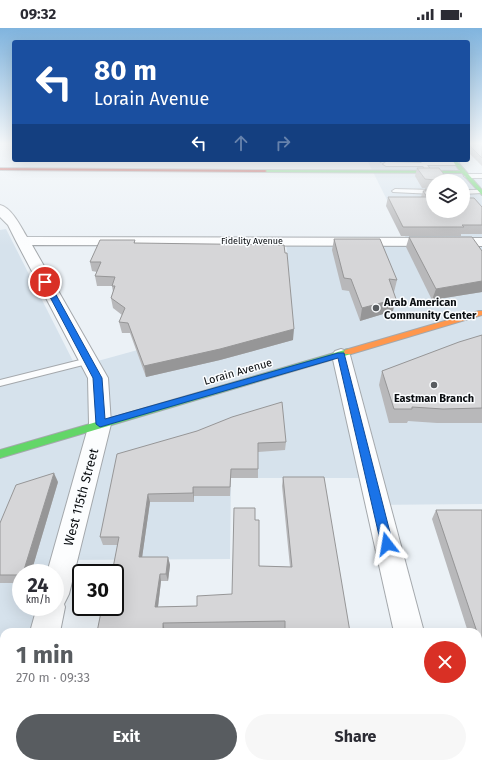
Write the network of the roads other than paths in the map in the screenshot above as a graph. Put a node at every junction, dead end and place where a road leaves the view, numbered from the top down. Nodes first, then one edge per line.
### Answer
1 (470, 182) edge
2 (395, 191) dead end
3 (426, 192) edge
4 (470, 192) edge
5 (482, 193) edge
6 (0, 209) edge
7 (7, 226) edge
8 (23, 241) junction
9 (482, 242) edge
10 (482, 313) edge
11 (341, 355) junction
12 (88, 361) junction
13 (0, 383) edge
14 (100, 424) junction
15 (0, 454) edge
16 (63, 564) edge
17 (49, 616) edge
18 (46, 628) edge
19 (408, 628) edge

1 - 5 street
2 - 3 lane
4 - 5 lane
6 - 7 street, West 115th Street
7 - 8 street, West 115th Street
8 - 9 street, Fidelity Avenue
8 - 12 street, West 115th Street
10 - 11 street, Lorain Avenue
11 - 14 street, Lorain Avenue
11 - 19 street
12 - 13 lane
12 - 14 street, West 115th Street
14 - 15 street, Lorain Avenue
14 - 16 street, West 115th Street
17 - 18 street

